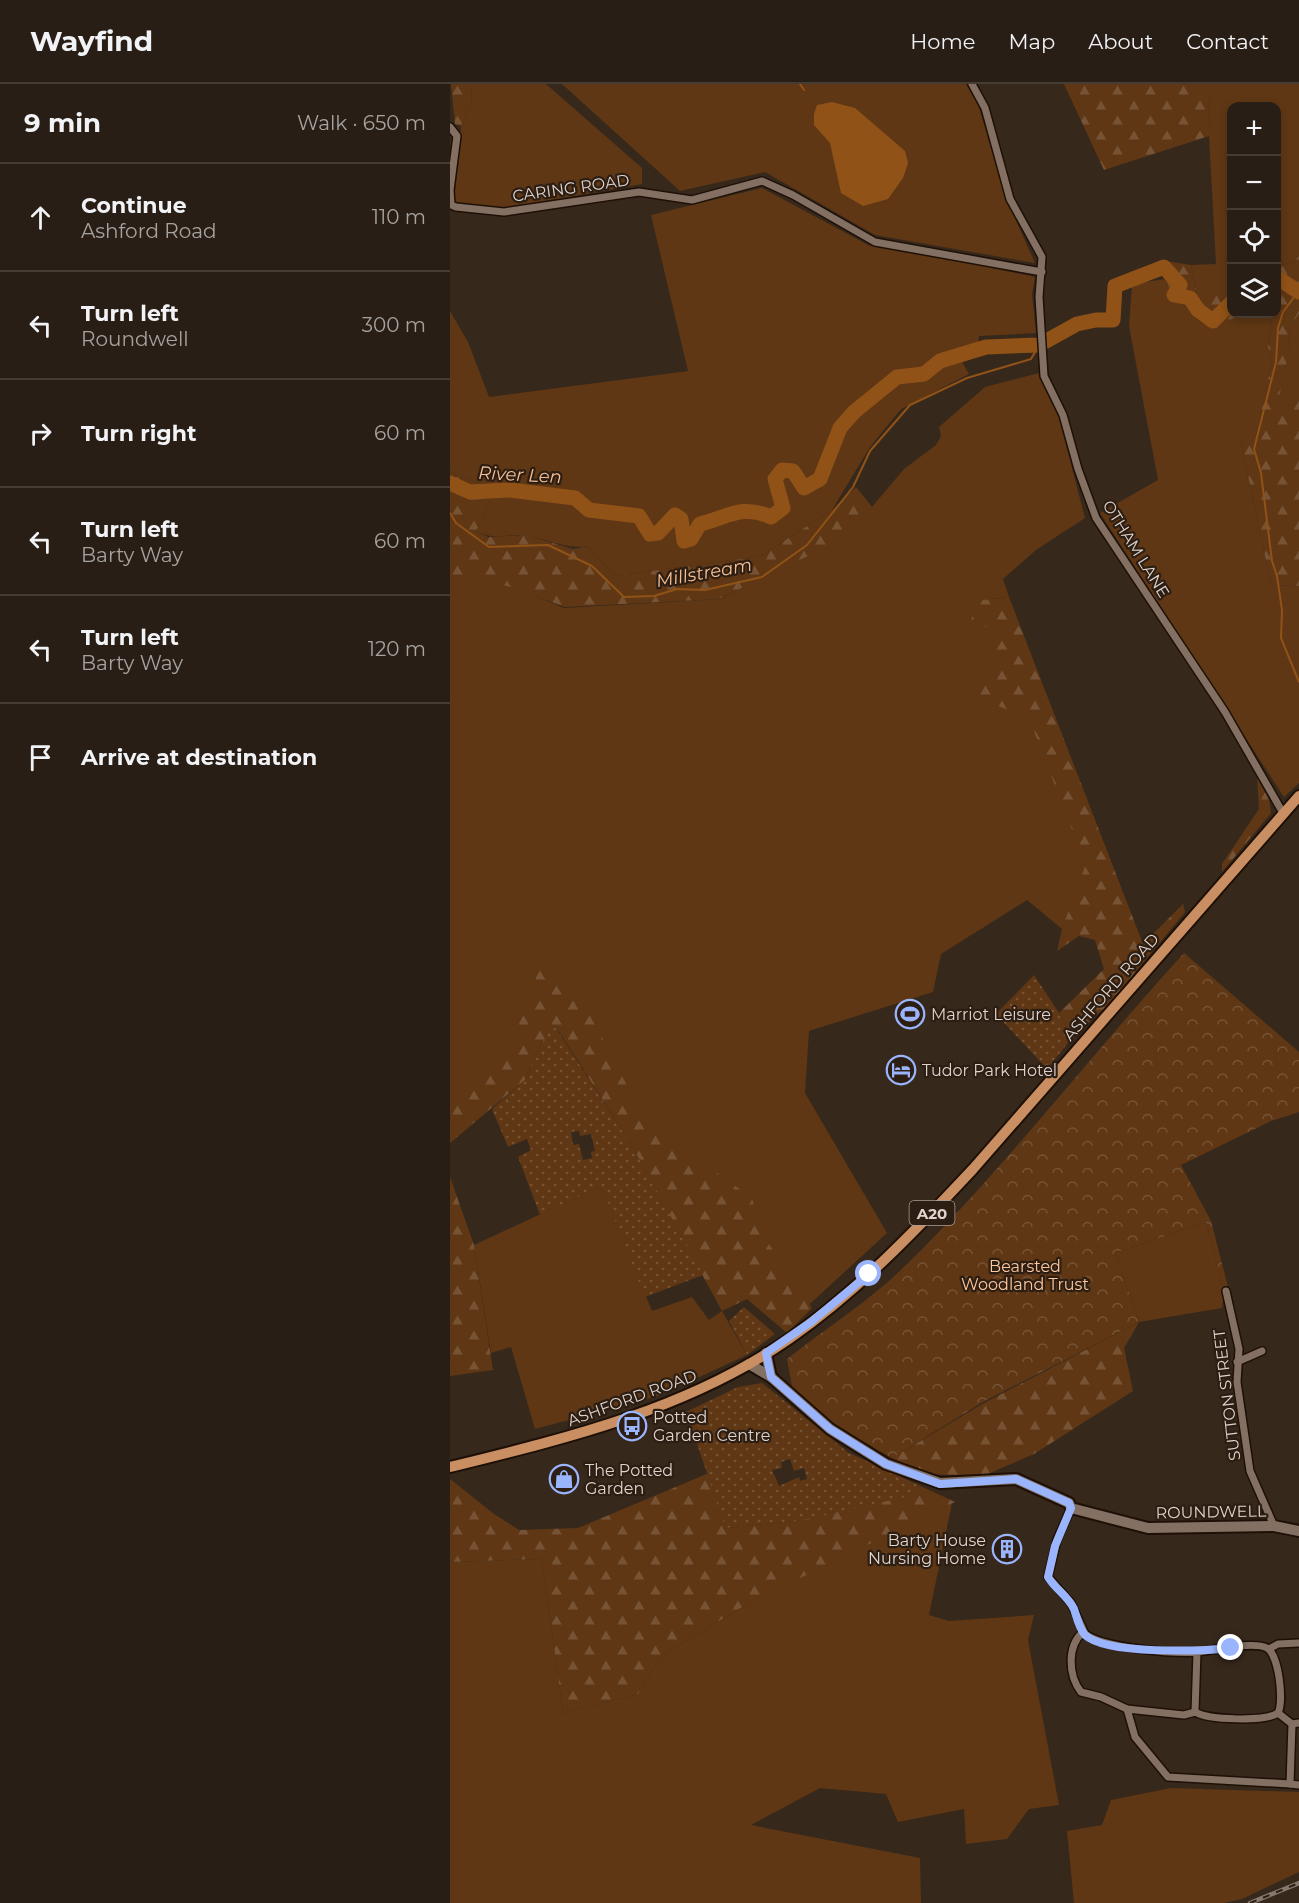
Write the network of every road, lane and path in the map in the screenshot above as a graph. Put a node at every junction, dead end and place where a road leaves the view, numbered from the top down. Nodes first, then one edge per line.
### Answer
1 (972, 84) edge
2 (450, 127) edge
3 (1042, 272) junction
4 (1299, 796) edge
5 (1283, 813) junction
6 (1226, 1292) dead end
7 (1262, 1351) dead end
8 (766, 1353) junction
9 (1238, 1362) junction
10 (749, 1364) junction
11 (771, 1377) junction
12 (450, 1467) edge
13 (1071, 1508) junction
14 (1274, 1526) junction
15 (1299, 1531) edge
16 (1083, 1632) junction
17 (1299, 1643) edge
18 (1269, 1650) junction
19 (1197, 1652) junction
20 (1127, 1709) junction
21 (1194, 1712) junction
22 (1278, 1713) junction
23 (1295, 1724) edge
24 (1290, 1784) junction
25 (1299, 1785) edge

1 - 3 street, OTHAM LANE
2 - 3 street, CARING ROAD
3 - 5 street, OTHAM LANE
4 - 5 main road, ASHFORD ROAD / A20
5 - 8 main road, ASHFORD ROAD / A20
6 - 9 street, SUTTON STREET
7 - 9 street
8 - 10 main road, ASHFORD ROAD / A20
8 - 11 street
9 - 14 street, SUTTON STREET
10 - 11 street, ROUNDWELL
10 - 12 main road, ASHFORD ROAD / A20
11 - 13 street, ROUNDWELL
13 - 14 street, ROUNDWELL
13 - 16 street
14 - 15 street, ROUNDWELL
16 - 19 street
16 - 20 street
17 - 18 street
18 - 19 street
18 - 22 street
19 - 21 street
20 - 21 street
20 - 24 street
21 - 22 street
22 - 23 street
23 - 24 street
24 - 25 street

